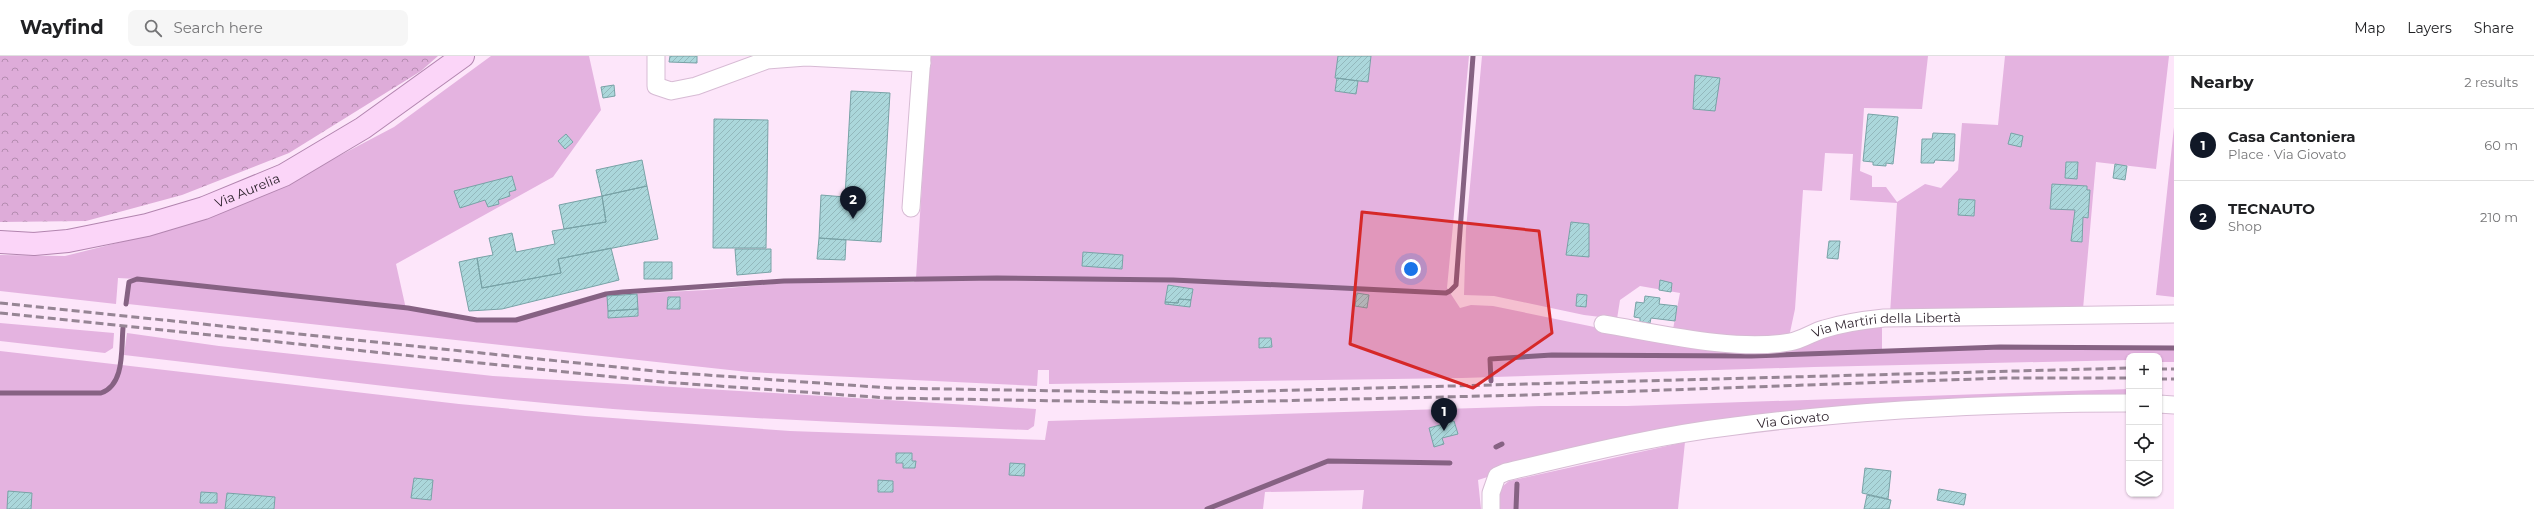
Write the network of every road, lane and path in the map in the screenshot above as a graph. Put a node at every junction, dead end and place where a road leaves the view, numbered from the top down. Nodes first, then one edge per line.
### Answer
1 (463, 56) edge
2 (656, 56) edge
3 (922, 60) edge
4 (911, 208) dead end
5 (0, 242) edge
6 (2174, 314) edge
7 (1603, 324) dead end
8 (2126, 403) edge
9 (2162, 404) edge
10 (2174, 405) edge
11 (1491, 509) edge

1 - 5 main road, Via Aurelia
2 - 3 street
3 - 4 street
6 - 7 street, Via Martiri della Libertà
8 - 11 street, Via Giovato
9 - 10 street

